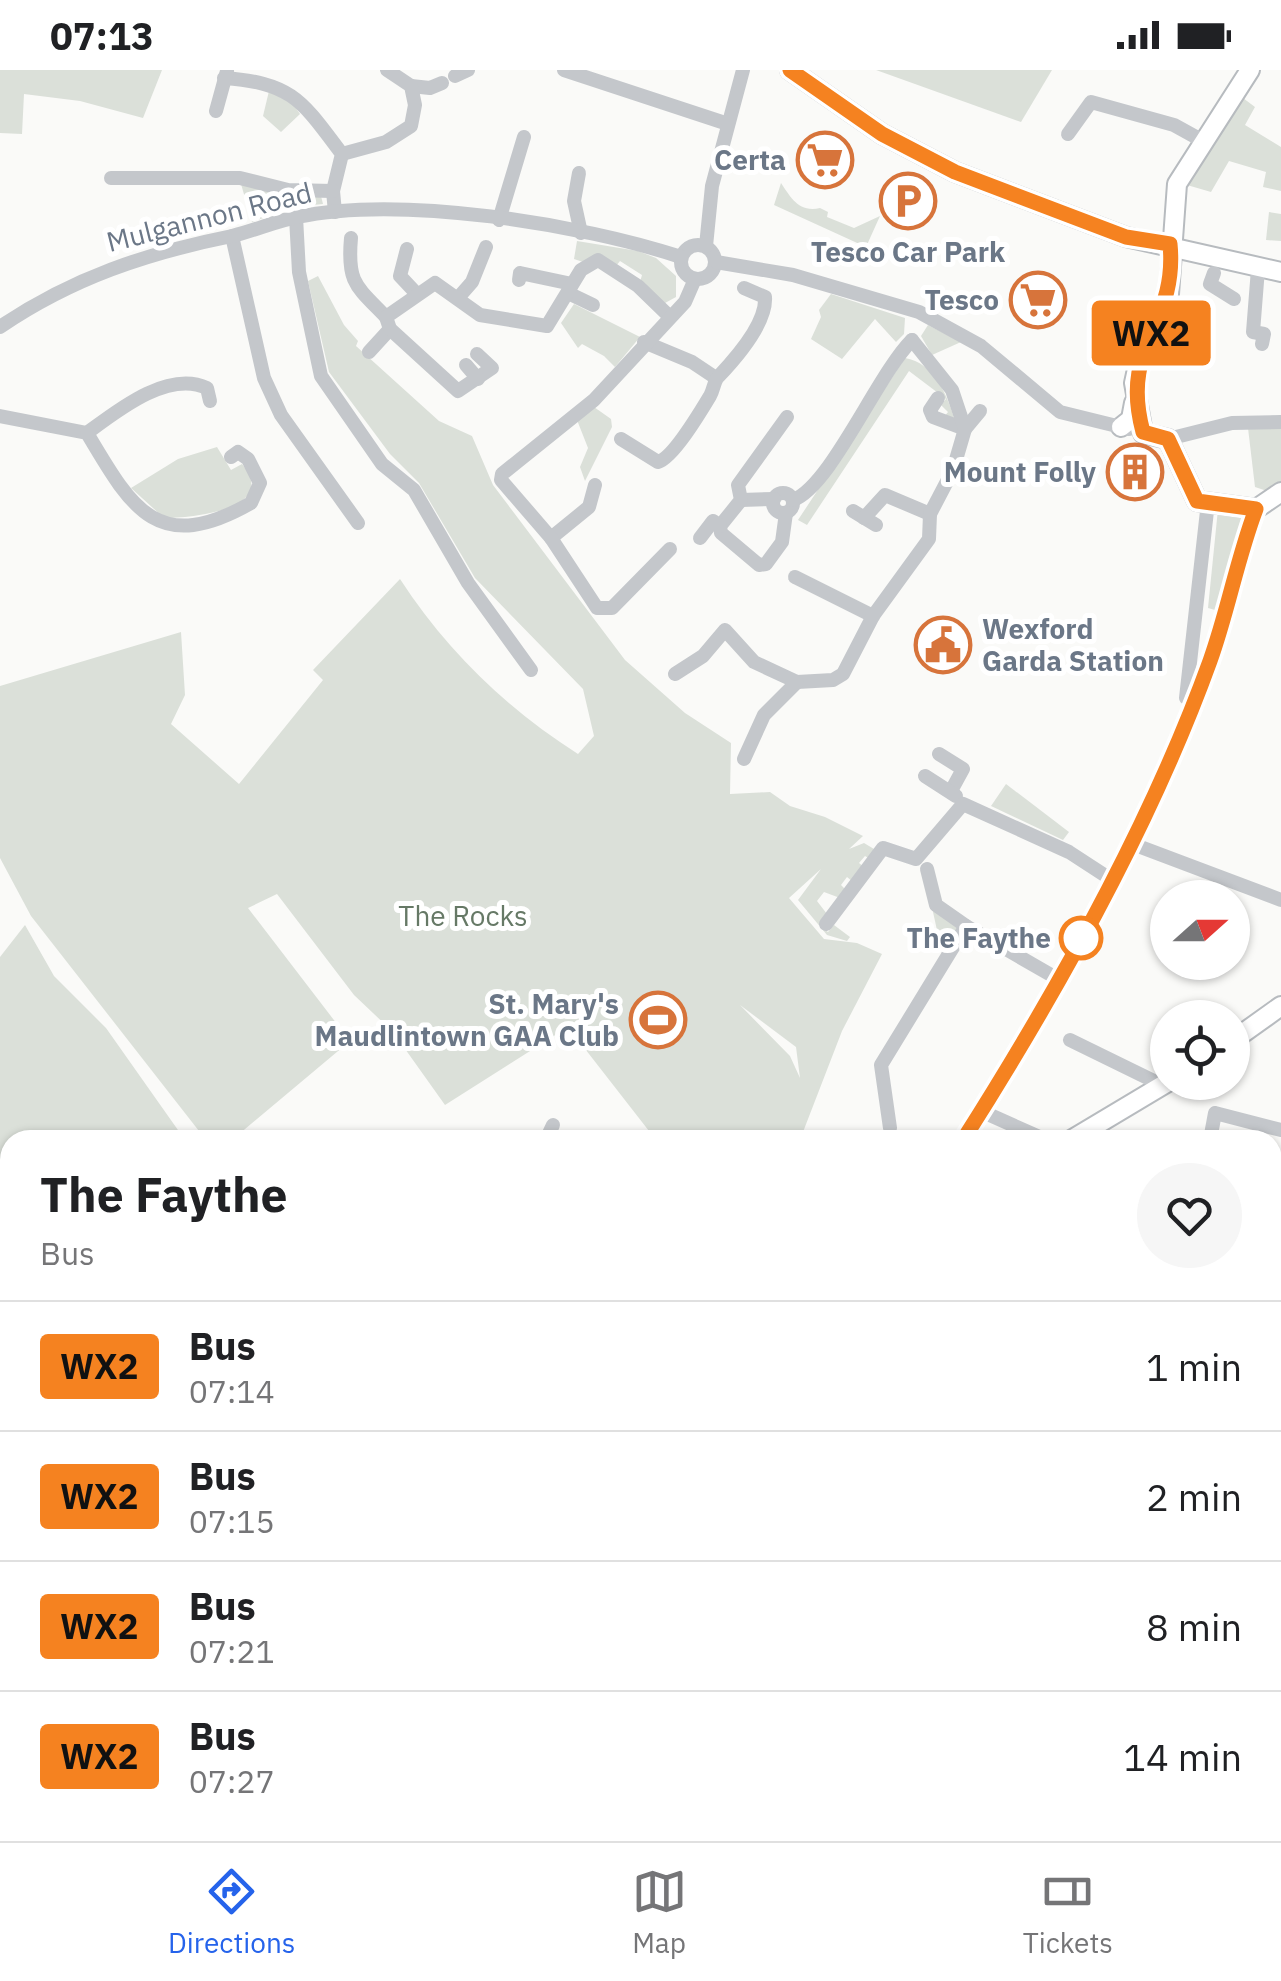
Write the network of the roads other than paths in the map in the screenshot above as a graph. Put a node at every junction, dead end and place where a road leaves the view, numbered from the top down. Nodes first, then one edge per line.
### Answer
1 (387, 70) edge
2 (564, 70) edge
3 (743, 70) edge
4 (790, 70) edge
5 (1250, 70) edge
6 (226, 74) edge
7 (455, 76) edge
8 (410, 86) junction
9 (216, 111) dead end
10 (728, 124) junction
11 (1068, 134) dead end
12 (524, 137) dead end
13 (1204, 141) junction
14 (342, 154) junction
15 (579, 173) dead end
16 (111, 178) dead end
17 (332, 191) junction
18 (335, 212) junction
19 (296, 217) junction
20 (499, 220) junction
21 (580, 233) junction
22 (232, 236) junction
23 (351, 238) dead end
24 (1170, 244) junction
25 (706, 246) junction
26 (486, 247) dead end
27 (407, 249) dead end
28 (681, 257) junction
29 (716, 262) junction
30 (1217, 265) junction
31 (1258, 269) junction
32 (1281, 272) edge
33 (694, 279) junction
34 (519, 280) dead end
35 (570, 288) junction
36 (744, 288) dead end
37 (415, 292) junction
38 (458, 298) junction
39 (1234, 298) dead end
40 (593, 305) dead end
41 (919, 312) junction
42 (669, 316) junction
43 (388, 323) junction
44 (0, 327) edge
45 (912, 340) junction
46 (644, 342) junction
47 (1262, 344) dead end
48 (369, 352) dead end
49 (472, 359) dead end
50 (716, 378) junction
51 (1134, 392) junction
52 (938, 398) dead end
53 (210, 401) dead end
54 (980, 410) dead end
55 (0, 416) edge
56 (786, 417) dead end
57 (1281, 422) edge
58 (1120, 427) junction
59 (965, 429) junction
60 (87, 432) junction
61 (1143, 432) junction
62 (621, 438) dead end
63 (1168, 439) junction
64 (230, 457) dead end
65 (595, 485) dead end
66 (1281, 492) edge
67 (741, 500) junction
68 (1208, 502) junction
69 (789, 506) junction
70 (1256, 509) junction
71 (930, 514) junction
72 (864, 518) dead end
73 (358, 523) dead end
74 (720, 526) junction
75 (551, 538) junction
76 (700, 538) dead end
77 (670, 549) dead end
78 (795, 577) dead end
79 (872, 616) junction
80 (1196, 632) junction
81 (1219, 634) junction
82 (531, 670) dead end
83 (675, 674) dead end
84 (1196, 678) junction
85 (797, 682) junction
86 (939, 754) dead end
87 (744, 759) dead end
88 (925, 776) dead end
89 (951, 791) junction
90 (963, 804) junction
91 (1130, 843) junction
92 (926, 869) dead end
93 (1112, 880) junction
94 (824, 899) dead end
95 (1281, 900) edge
96 (837, 910) junction
97 (826, 924) dead end
98 (966, 926) junction
99 (1058, 979) junction
100 (1281, 1006) edge
101 (1250, 1028) edge
102 (1070, 1040) dead end
103 (1150, 1077) edge
104 (1150, 1093) edge
105 (981, 1111) junction
106 (554, 1125) dead end
107 (890, 1128) dead end
108 (551, 1130) edge
109 (969, 1130) edge
110 (1024, 1130) edge
111 (1089, 1130) edge
112 (1212, 1130) edge
113 (1281, 1130) edge

1 - 8 street
2 - 10 street
3 - 10 street
4 - 24 main road
5 - 13 main road
6 - 9 street
6 - 14 street
7 - 8 street
8 - 14 street
10 - 25 street
11 - 13 street
12 - 20 street
13 - 24 main road
14 - 17 street
15 - 21 street
16 - 17 street
17 - 18 street
18 - 19 street, Mulgannon Road
18 - 20 street, Mulgannon Road
19 - 22 street, Mulgannon Road
19 - 82 street
20 - 21 street, Mulgannon Road
21 - 28 street, Mulgannon Road
22 - 44 street, Mulgannon Road
22 - 73 street
23 - 43 street
24 - 30 main road
24 - 51 main road
25 - 28 street
25 - 29 street
26 - 38 street
27 - 37 street
28 - 33 street
29 - 33 street
29 - 41 street
30 - 31 main road
30 - 39 street
31 - 32 main road
31 - 47 street
33 - 42 street
34 - 35 street
35 - 38 street
35 - 40 street
35 - 42 street
36 - 50 street
37 - 38 street
37 - 43 street
41 - 45 street
41 - 58 street
42 - 46 street
43 - 48 street
43 - 49 street
45 - 59 street
45 - 69 street
46 - 50 street
46 - 75 street
50 - 62 street
51 - 58 main road
51 - 61 main road
52 - 59 street
53 - 60 street
54 - 59 street
55 - 60 street
56 - 67 street
57 - 63 street
58 - 61 street
59 - 71 street
60 - 64 street
61 - 63 main road
63 - 68 main road
65 - 75 street
66 - 70 main road
67 - 69 street
67 - 74 street
68 - 70 main road
68 - 80 street
69 - 74 street
70 - 81 street
71 - 72 street
71 - 79 street
74 - 76 street
75 - 77 street
78 - 79 street
79 - 85 street
80 - 81 street
80 - 84 street
81 - 84 street
83 - 85 street
84 - 91 street
85 - 87 street
86 - 89 street
88 - 89 street
89 - 90 street
90 - 93 street
90 - 96 street
91 - 93 street
91 - 95 street
92 - 98 street
93 - 99 street
94 - 96 street
96 - 97 street
98 - 99 street
98 - 107 street
99 - 105 street
100 - 101 main road
102 - 103 street
104 - 111 main road
105 - 109 street
105 - 110 street
106 - 108 street
112 - 113 street

